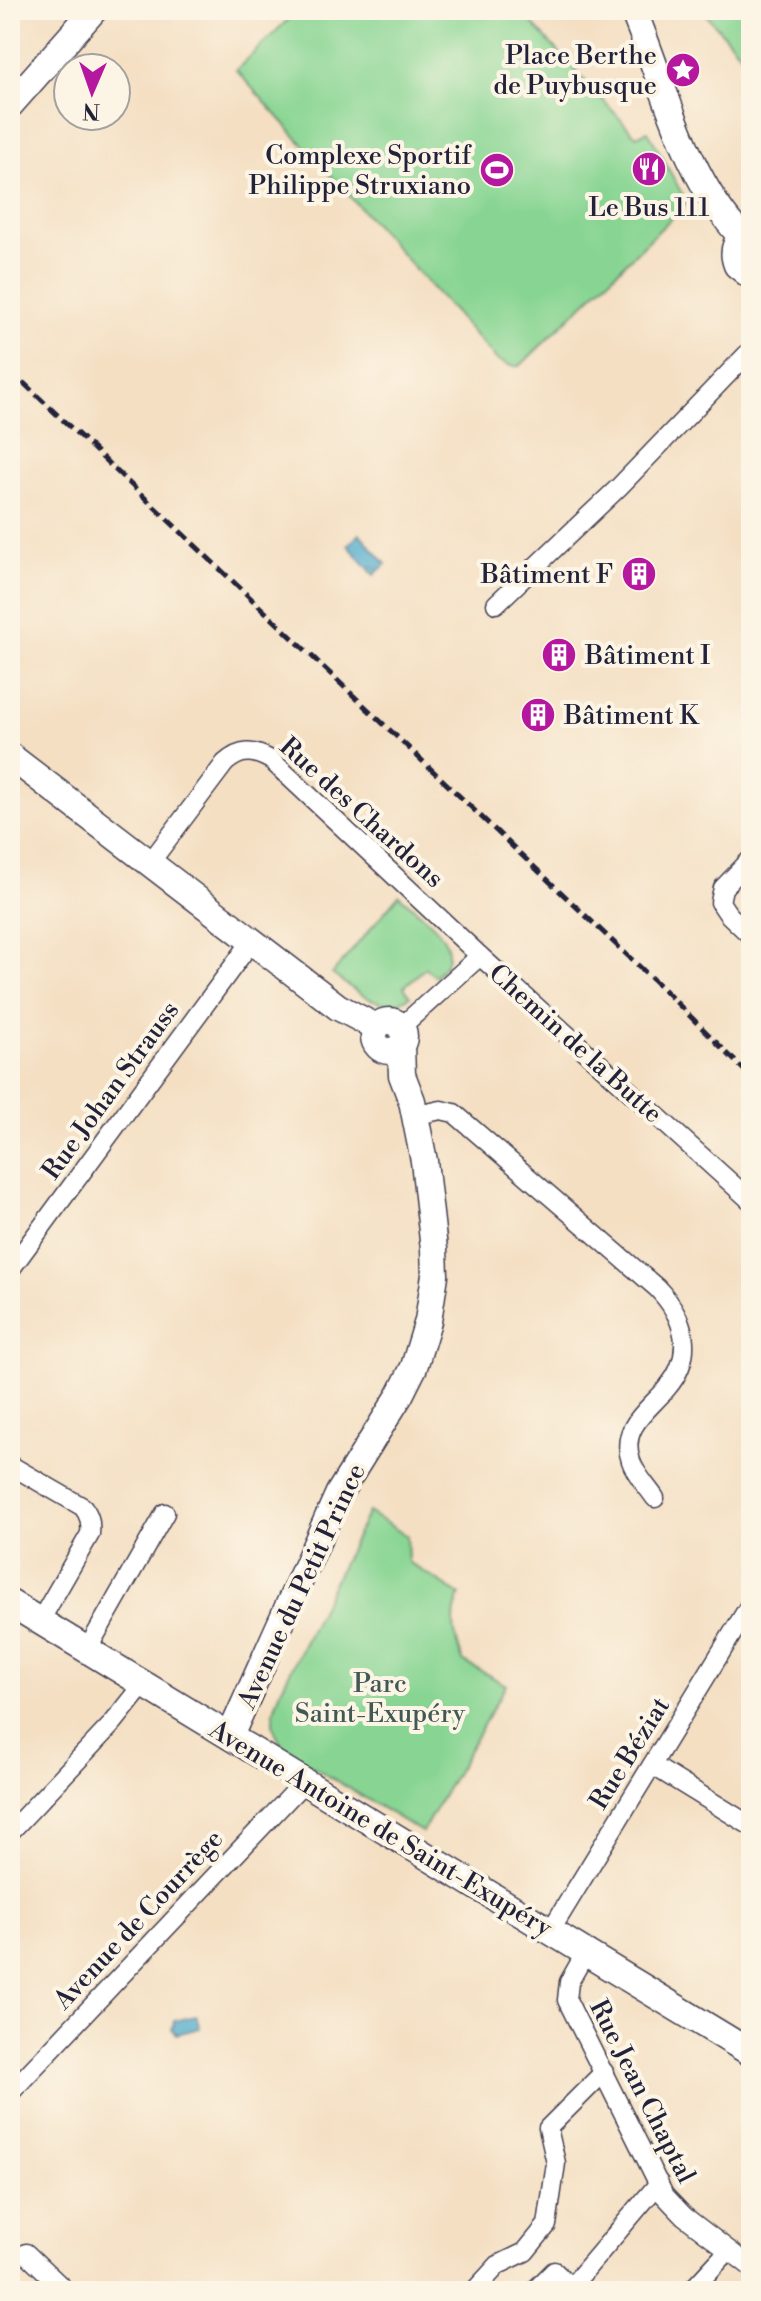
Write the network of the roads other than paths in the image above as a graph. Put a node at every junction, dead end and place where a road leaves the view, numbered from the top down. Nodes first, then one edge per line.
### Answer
1 (633, 10) edge
2 (94, 11) edge
3 (10, 105) edge
4 (746, 234) edge
5 (751, 276) edge
6 (751, 350) edge
7 (496, 604) dead end
8 (10, 756) edge
9 (751, 859) edge
10 (149, 864) junction
11 (751, 936) edge
12 (251, 942) junction
13 (480, 956) junction
14 (390, 1037) junction
15 (413, 1116) junction
16 (751, 1201) edge
17 (10, 1270) edge
18 (10, 1465) edge
19 (655, 1498) dead end
20 (165, 1513) dead end
21 (10, 1603) edge
22 (751, 1603) edge
23 (40, 1621) junction
24 (87, 1650) junction
25 (144, 1684) junction
26 (230, 1736) junction
27 (652, 1765) junction
28 (304, 1782) junction
29 (751, 1826) edge
30 (10, 1832) edge
31 (551, 1930) junction
32 (586, 1952) junction
33 (751, 2053) edge
34 (604, 2072) junction
35 (10, 2093) edge
36 (659, 2183) junction
37 (728, 2251) junction
38 (26, 2253) dead end
39 (751, 2267) edge
40 (574, 2289) edge
41 (66, 2291) edge
42 (474, 2291) edge
43 (534, 2291) edge
44 (691, 2291) edge

1 - 4 street
2 - 3 street
4 - 5 street
6 - 7 street
8 - 10 street
9 - 11 street
10 - 12 street
10 - 13 street, Rue des Chardons
12 - 14 street
12 - 17 street, Rue Johan Strauss
13 - 14 street, Chemin de la Butte
13 - 16 street, Chemin de la Butte
14 - 15 street, Avenue du Petit Prince
15 - 19 street
15 - 26 street, Avenue du Petit Prince
18 - 23 street
20 - 24 street
21 - 23 street, Avenue Antoine de Saint-Exupéry
22 - 27 street, Rue Béziat
23 - 24 street, Avenue Antoine de Saint-Exupéry
24 - 25 street, Avenue Antoine de Saint-Exupéry
25 - 26 street, Avenue Antoine de Saint-Exupéry
25 - 30 street
26 - 28 street, Avenue Antoine de Saint-Exupéry
27 - 29 street
27 - 31 street, Rue Béziat
28 - 31 street, Avenue Antoine de Saint-Exupéry
28 - 35 street, Avenue de Courrège
31 - 32 street, Avenue Antoine de Saint-Exupéry
32 - 33 street, Avenue Antoine de Saint-Exupéry
32 - 34 street, Rue Jean Chaptal
34 - 36 street, Rue Jean Chaptal
34 - 42 street
36 - 37 street, Rue Jean Chaptal
36 - 40 street
37 - 39 street, Rue Jean Chaptal
37 - 44 street
38 - 41 street
40 - 43 street

